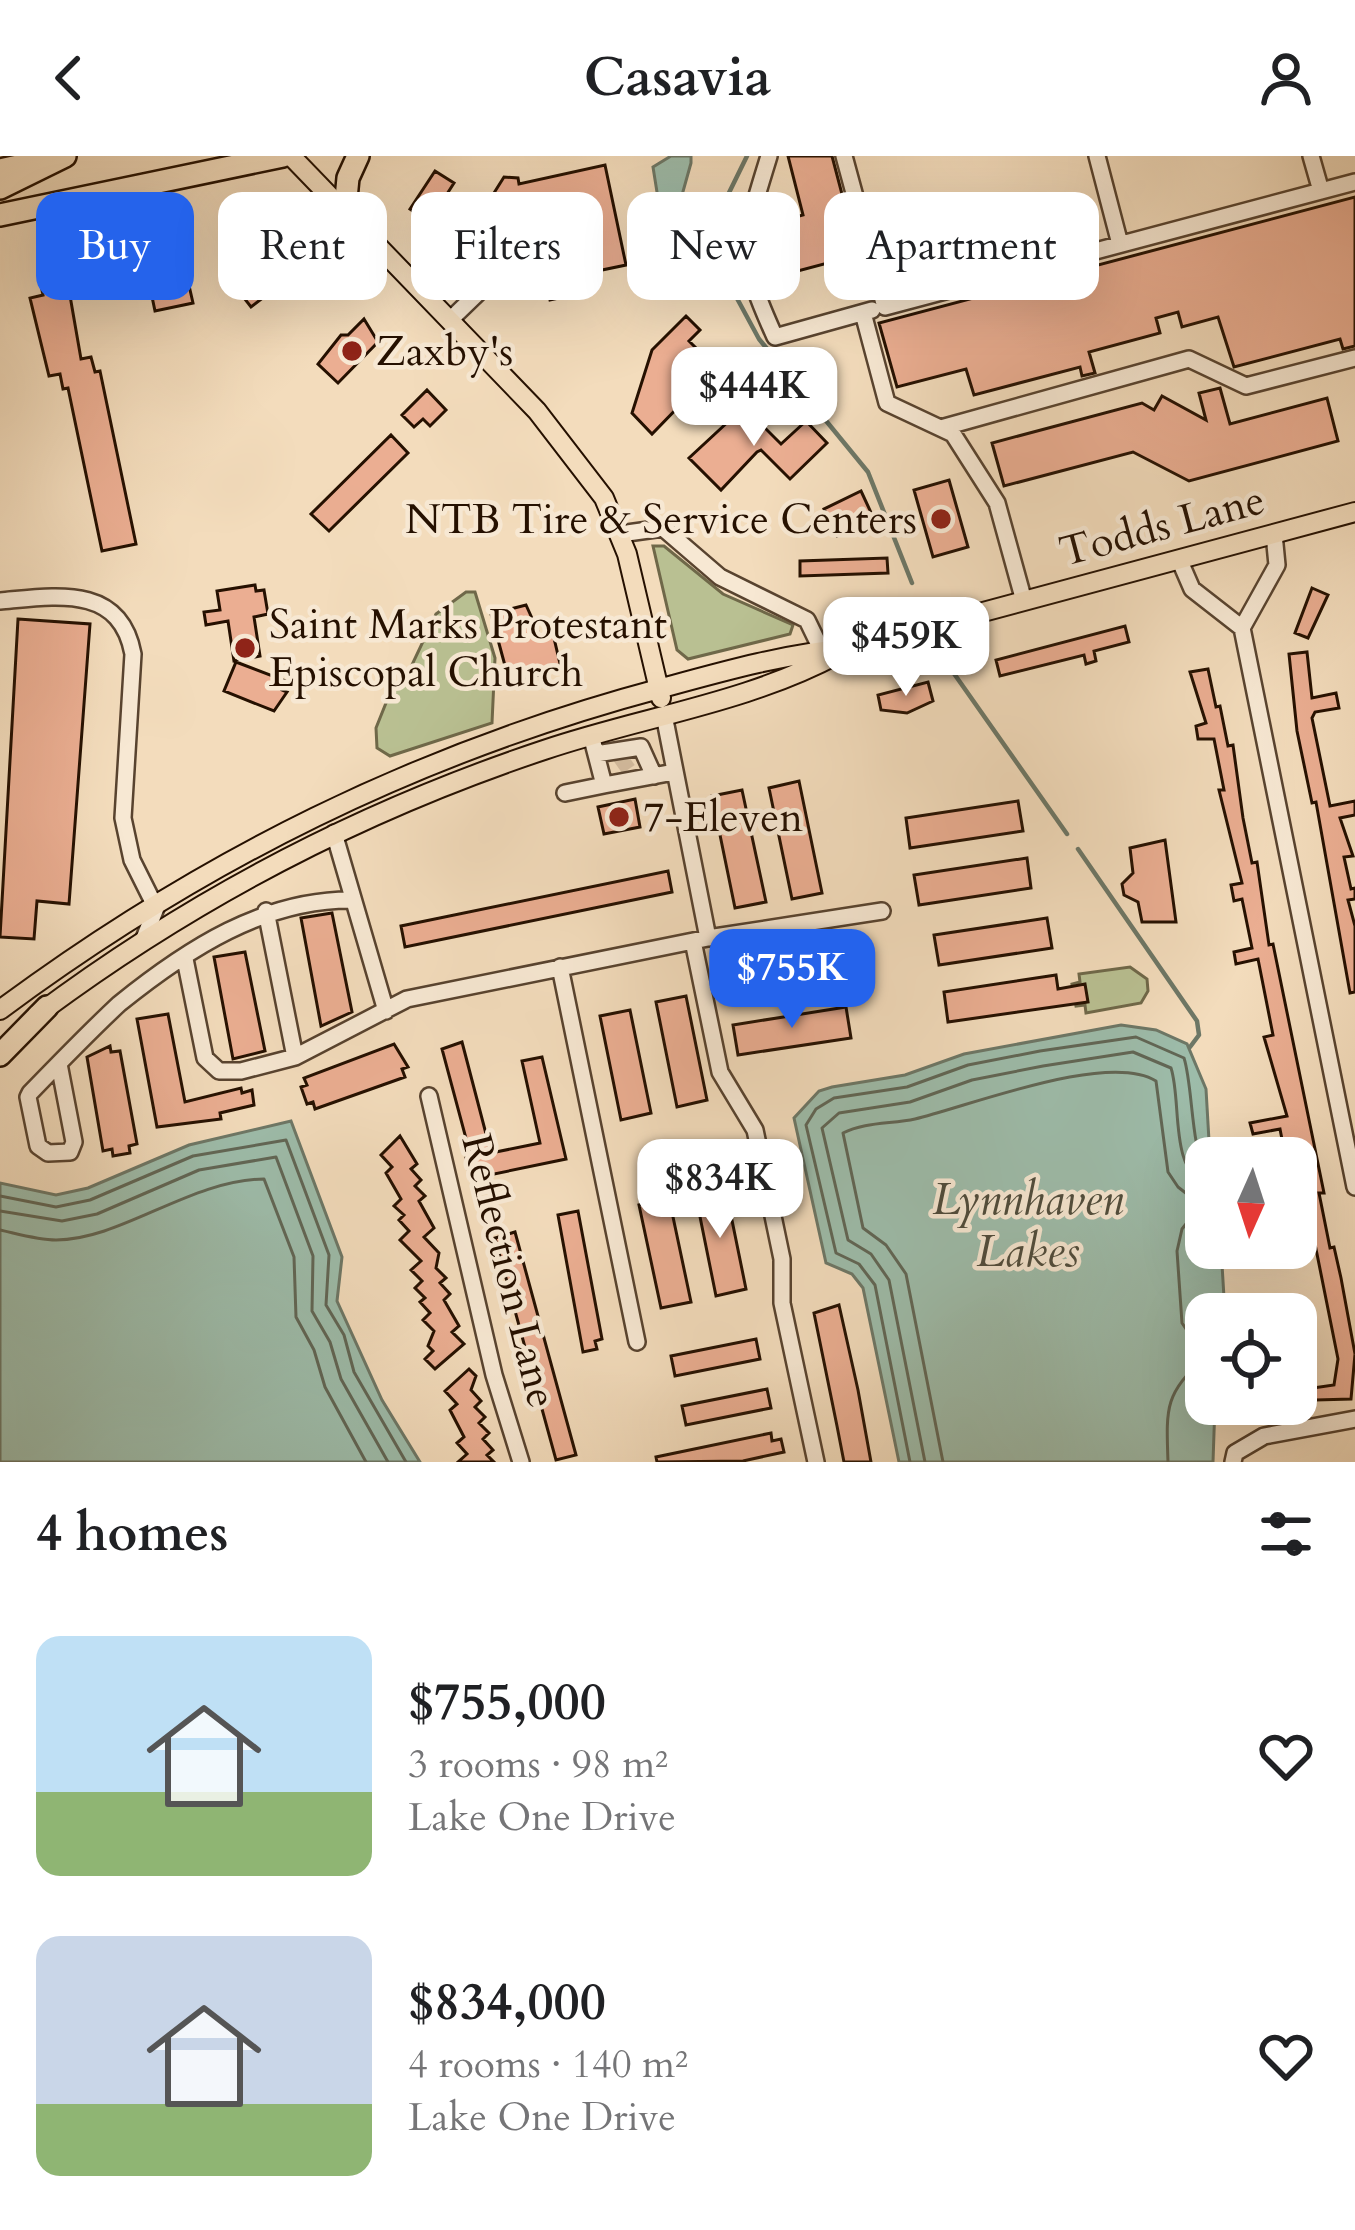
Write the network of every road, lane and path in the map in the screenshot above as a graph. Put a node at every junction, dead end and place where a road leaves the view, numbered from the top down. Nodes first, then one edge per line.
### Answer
1 (65, 156) edge
2 (287, 156) edge
3 (358, 156) edge
4 (769, 156) edge
5 (844, 156) edge
6 (1097, 156) edge
7 (1311, 156) edge
8 (0, 170) edge
9 (1355, 182) edge
10 (0, 188) edge
11 (1321, 191) junction
12 (326, 192) edge
13 (349, 192) edge
14 (0, 215) edge
15 (1120, 244) junction
16 (387, 253) edge
17 (471, 300) edge
18 (885, 307) junction
19 (863, 313) junction
20 (450, 320) junction
21 (1355, 358) edge
22 (941, 428) junction
23 (1355, 512) edge
24 (620, 534) junction
25 (1274, 534) junction
26 (1179, 559) junction
27 (0, 601) edge
28 (1024, 601) junction
29 (1242, 628) junction
30 (849, 649) junction
31 (822, 651) junction
32 (660, 688) junction
33 (664, 715) junction
34 (594, 744) junction
35 (625, 764) junction
36 (674, 772) junction
37 (654, 776) junction
38 (604, 785) junction
39 (565, 794) dead end
40 (334, 833) junction
41 (352, 901) junction
42 (155, 902) junction
43 (266, 910) junction
44 (882, 911) dead end
45 (700, 939) junction
46 (143, 941) junction
47 (185, 959) junction
48 (560, 967) junction
49 (47, 1007) junction
50 (0, 1010) edge
51 (386, 1011) junction
52 (0, 1043) edge
53 (0, 1055) edge
54 (295, 1057) junction
55 (58, 1064) junction
56 (429, 1096) dead end
57 (1355, 1186) edge
58 (638, 1342) dead end
59 (1355, 1419) edge
60 (521, 1462) edge
61 (816, 1462) edge
62 (1233, 1462) edge

1 - 8 highway
1 - 10 highway
2 - 12 main road
2 - 14 highway
3 - 13 highway
4 - 19 street
5 - 18 street
6 - 15 street
7 - 11 street
9 - 11 street
11 - 15 street
15 - 18 street
16 - 20 main road
17 - 20 street
18 - 19 street
19 - 22 street
20 - 24 main road
21 - 22 street
22 - 28 street
23 - 25 main road, Todds Lane
24 - 31 street
24 - 32 main road
25 - 26 main road, Todds Lane
25 - 29 street
26 - 28 main road, Todds Lane
26 - 29 street
27 - 42 street
28 - 30 main road, Todds Lane
29 - 57 street
30 - 31 main road, Todds Lane
30 - 33 main road, Todds Lane
31 - 32 main road, Todds Lane
32 - 33 main road
32 - 42 main road, Todds Lane
33 - 34 main road, Todds Lane
33 - 36 street
34 - 35 street
34 - 38 street
34 - 40 main road, Todds Lane
35 - 37 street
35 - 37 street
35 - 38 street
36 - 37 street
36 - 45 street
38 - 39 street
40 - 41 street
40 - 46 main road, Todds Lane
41 - 43 street
41 - 51 street
42 - 46 street
42 - 50 main road, Todds Lane
43 - 47 street
43 - 54 street
44 - 45 street
45 - 48 street
45 - 61 street
46 - 49 main road, Todds Lane
47 - 54 street
47 - 55 street
48 - 51 street
48 - 58 street
49 - 52 main road, Todds Lane
49 - 53 highway
51 - 54 street
55 - 55 street
56 - 60 street, Reflection Lane
59 - 62 street

